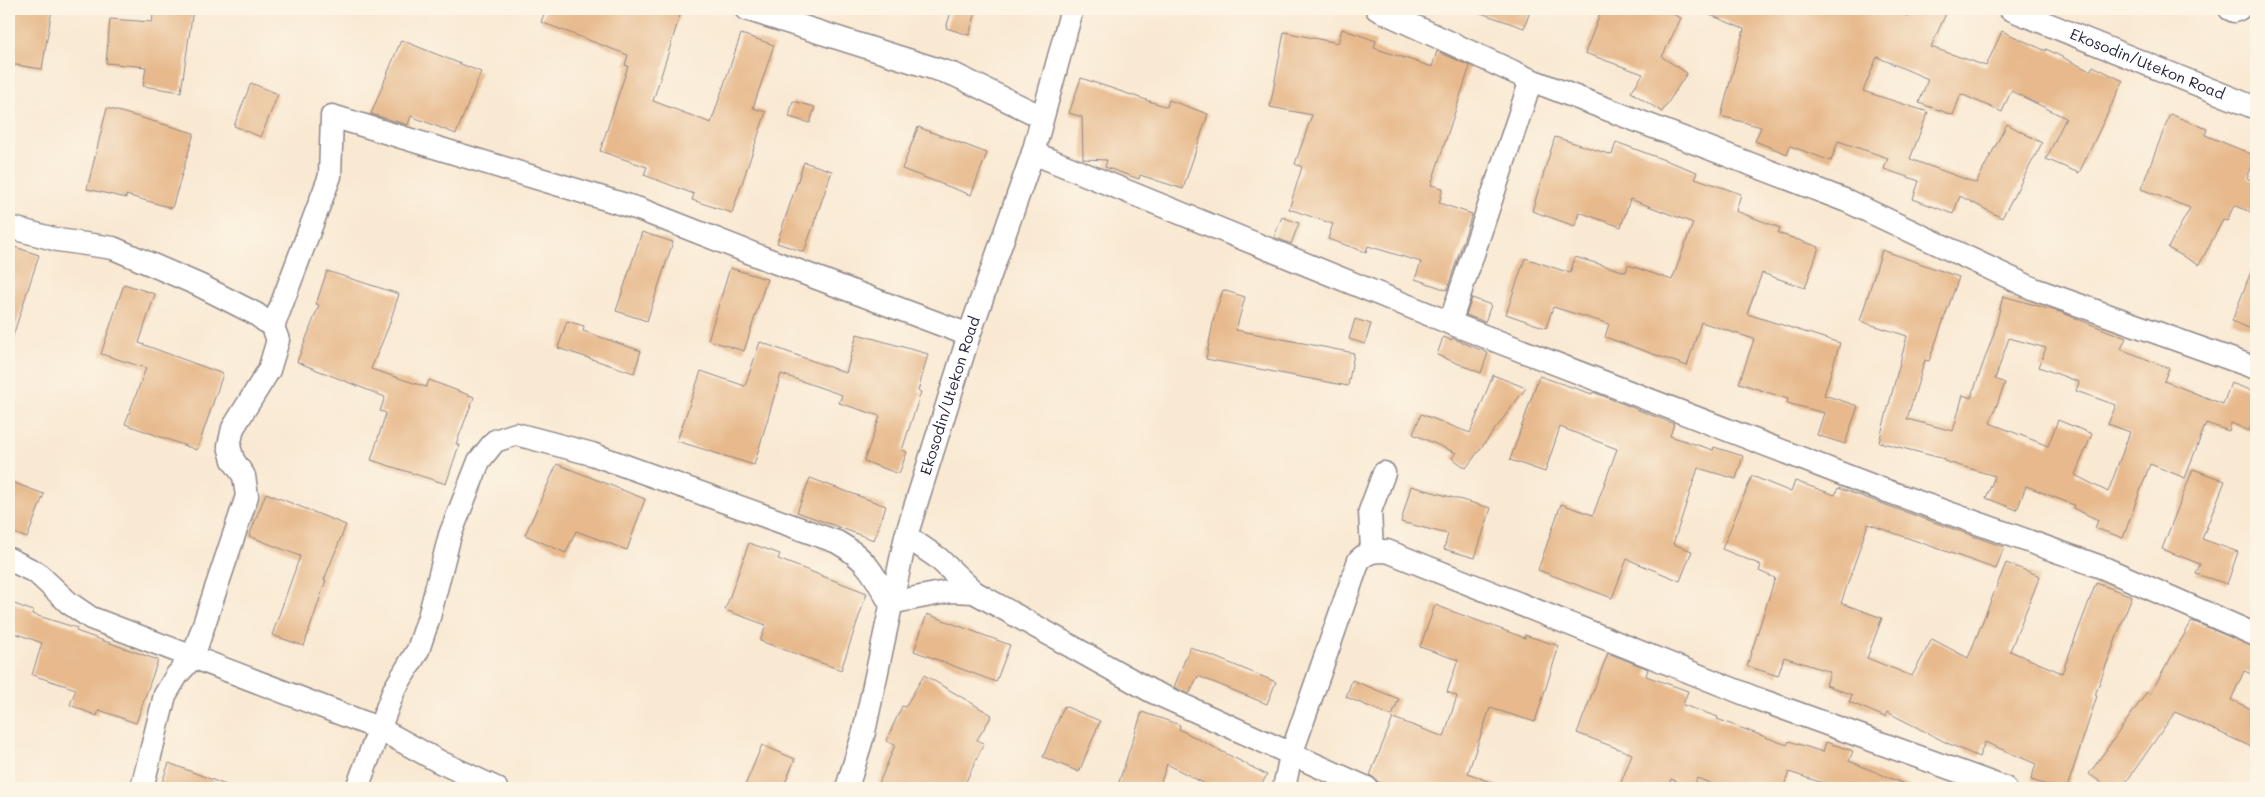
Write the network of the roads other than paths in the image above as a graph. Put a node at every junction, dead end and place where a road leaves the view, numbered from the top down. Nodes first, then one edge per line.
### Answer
1 (746, 9) edge
2 (1072, 9) edge
3 (1377, 9) edge
4 (2010, 9) edge
5 (2230, 9) edge
6 (2239, 9) edge
7 (1531, 80) junction
8 (2256, 108) edge
9 (1042, 117) junction
10 (1032, 153) junction
11 (9, 227) edge
12 (1450, 323) junction
13 (273, 327) junction
14 (969, 335) junction
15 (2256, 368) edge
16 (1384, 473) dead end
17 (906, 536) junction
18 (1372, 551) junction
19 (9, 559) edge
20 (974, 592) junction
21 (890, 603) junction
22 (2256, 635) edge
23 (193, 656) junction
24 (378, 728) junction
25 (1291, 755) junction
26 (142, 788) edge
27 (357, 788) edge
28 (496, 788) edge
29 (847, 788) edge
30 (1284, 788) edge
31 (1367, 788) edge
32 (2004, 788) edge

1 - 9 street
2 - 9 street, Ekosodin/Utekon Road
3 - 7 street
4 - 8 street, Ekosodin/Utekon Road
5 - 6 street
7 - 12 street
7 - 15 street
9 - 10 street, Ekosodin/Utekon Road
10 - 12 street
10 - 14 street, Ekosodin/Utekon Road
11 - 13 street
12 - 22 street
13 - 14 street
13 - 23 street
14 - 17 street, Ekosodin/Utekon Road
16 - 18 street
17 - 20 street
17 - 21 street, Ekosodin/Utekon Road
18 - 25 street
18 - 32 street
19 - 23 street
20 - 21 street
20 - 25 street
21 - 24 street
21 - 29 street, Ekosodin/Utekon Road
23 - 24 street
23 - 26 street
24 - 27 street
24 - 28 street
25 - 30 street
25 - 31 street

